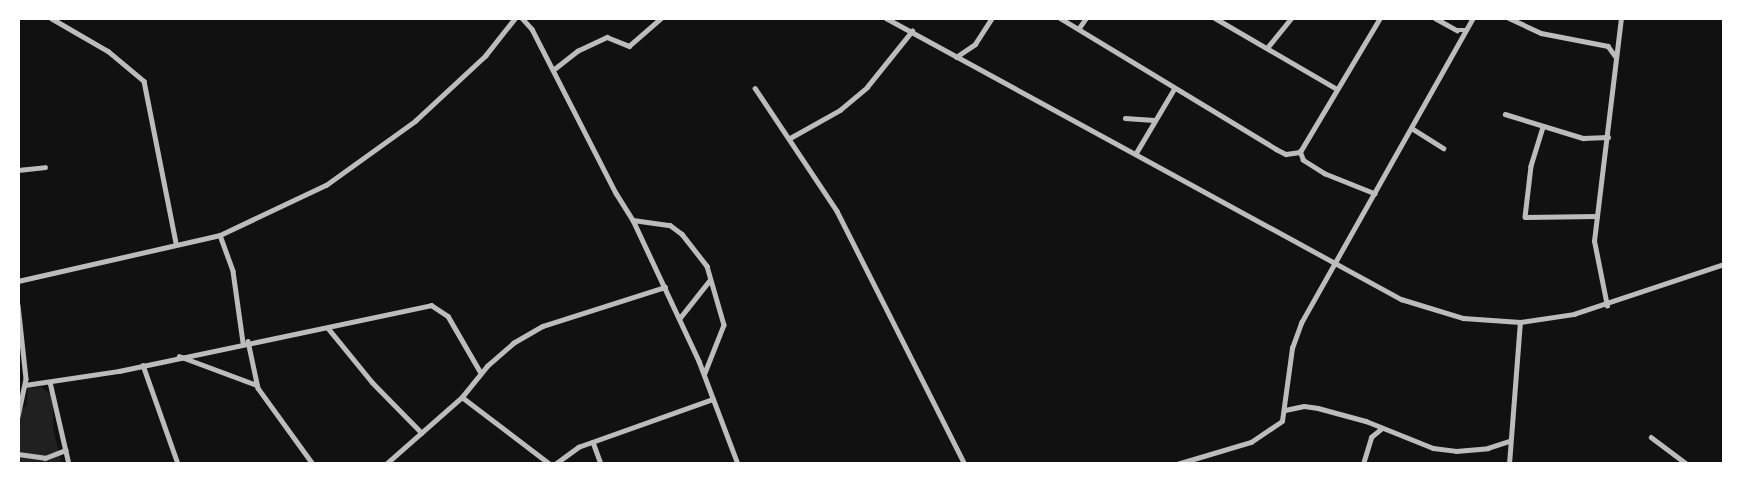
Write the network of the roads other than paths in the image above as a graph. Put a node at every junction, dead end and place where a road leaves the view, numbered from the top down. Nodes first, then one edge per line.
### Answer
1 (51, 18) edge
2 (514, 18) edge
3 (522, 18) edge
4 (661, 18) edge
5 (886, 18) edge
6 (902, 18) edge
7 (992, 18) edge
8 (1060, 18) edge
9 (1086, 18) edge
10 (1215, 18) edge
11 (1291, 18) edge
12 (1380, 18) edge
13 (1435, 18) edge
14 (1473, 18) edge
15 (1509, 18) edge
16 (1621, 18) edge
17 (901, 27) junction
18 (1079, 28) junction
19 (1466, 30) junction
20 (912, 32) junction
21 (1267, 48) junction
22 (956, 57) junction
23 (1616, 57) junction
24 (553, 70) junction
25 (756, 88) dead end
26 (1337, 88) junction
27 (1174, 89) junction
28 (1505, 114) dead end
29 (1125, 118) dead end
30 (1154, 120) junction
31 (1543, 127) junction
32 (1413, 129) junction
33 (1608, 137) junction
34 (790, 138) junction
35 (1444, 148) dead end
36 (1300, 152) junction
37 (1136, 153) junction
38 (45, 167) dead end
39 (18, 171) edge
40 (1375, 194) junction
41 (1597, 216) junction
42 (633, 220) junction
43 (220, 234) junction
44 (176, 242) junction
45 (1335, 264) junction
46 (1724, 264) edge
47 (709, 280) junction
48 (18, 281) edge
49 (665, 287) junction
50 (18, 305) edge
51 (1606, 306) junction
52 (679, 319) junction
53 (1520, 322) junction
54 (328, 328) junction
55 (245, 341) junction
56 (179, 356) junction
57 (143, 365) junction
58 (481, 373) junction
59 (705, 375) junction
60 (50, 382) junction
61 (25, 385) junction
62 (258, 385) junction
63 (462, 397) junction
64 (713, 399) junction
65 (1285, 410) junction
66 (18, 416) edge
67 (1382, 428) junction
68 (422, 433) junction
69 (1651, 437) dead end
70 (1510, 441) junction
71 (593, 442) junction
72 (66, 450) junction
73 (18, 454) edge
74 (69, 464) edge
75 (178, 464) edge
76 (313, 464) edge
77 (386, 464) edge
78 (550, 464) edge
79 (555, 464) edge
80 (602, 464) edge
81 (738, 464) edge
82 (965, 464) edge
83 (1177, 464) edge
84 (1363, 464) edge
85 (1509, 464) edge
86 (1687, 464) edge

1 - 44 street
2 - 43 street
3 - 24 street
4 - 24 street
5 - 17 street
6 - 17 street
7 - 22 street
8 - 18 street
9 - 18 street
10 - 21 street
11 - 21 street
12 - 26 street
13 - 19 street
14 - 19 street
15 - 23 street
16 - 23 street
17 - 20 street
18 - 27 street
19 - 32 street
20 - 22 street
20 - 34 street
21 - 26 street
22 - 37 street
23 - 33 street
24 - 42 street
25 - 34 street
26 - 36 street
27 - 30 street
27 - 36 street
28 - 31 street
29 - 30 street
30 - 37 street
31 - 33 street
31 - 41 street
32 - 35 street
32 - 40 street
33 - 41 street
34 - 82 street
36 - 40 street
37 - 45 street
38 - 39 street
40 - 45 street
41 - 51 street
42 - 47 street
42 - 49 street
43 - 44 street
43 - 55 street
44 - 48 street
45 - 53 street
45 - 65 street
46 - 51 street
47 - 52 street
47 - 59 street
49 - 52 street
49 - 58 street
50 - 61 street
51 - 53 street
52 - 59 street
53 - 70 street
54 - 55 street
54 - 58 street
54 - 68 street
55 - 56 street
55 - 62 street
56 - 57 street
56 - 62 street
57 - 60 street
57 - 75 street
58 - 63 street
59 - 64 street
60 - 61 street
60 - 72 street
61 - 66 street
62 - 76 street
63 - 68 street
63 - 78 street
64 - 71 street
64 - 81 street
65 - 67 street
65 - 83 street
67 - 70 street
67 - 84 street
68 - 77 street
69 - 86 street
70 - 85 street
71 - 79 street
71 - 80 street
72 - 73 street
72 - 74 street

